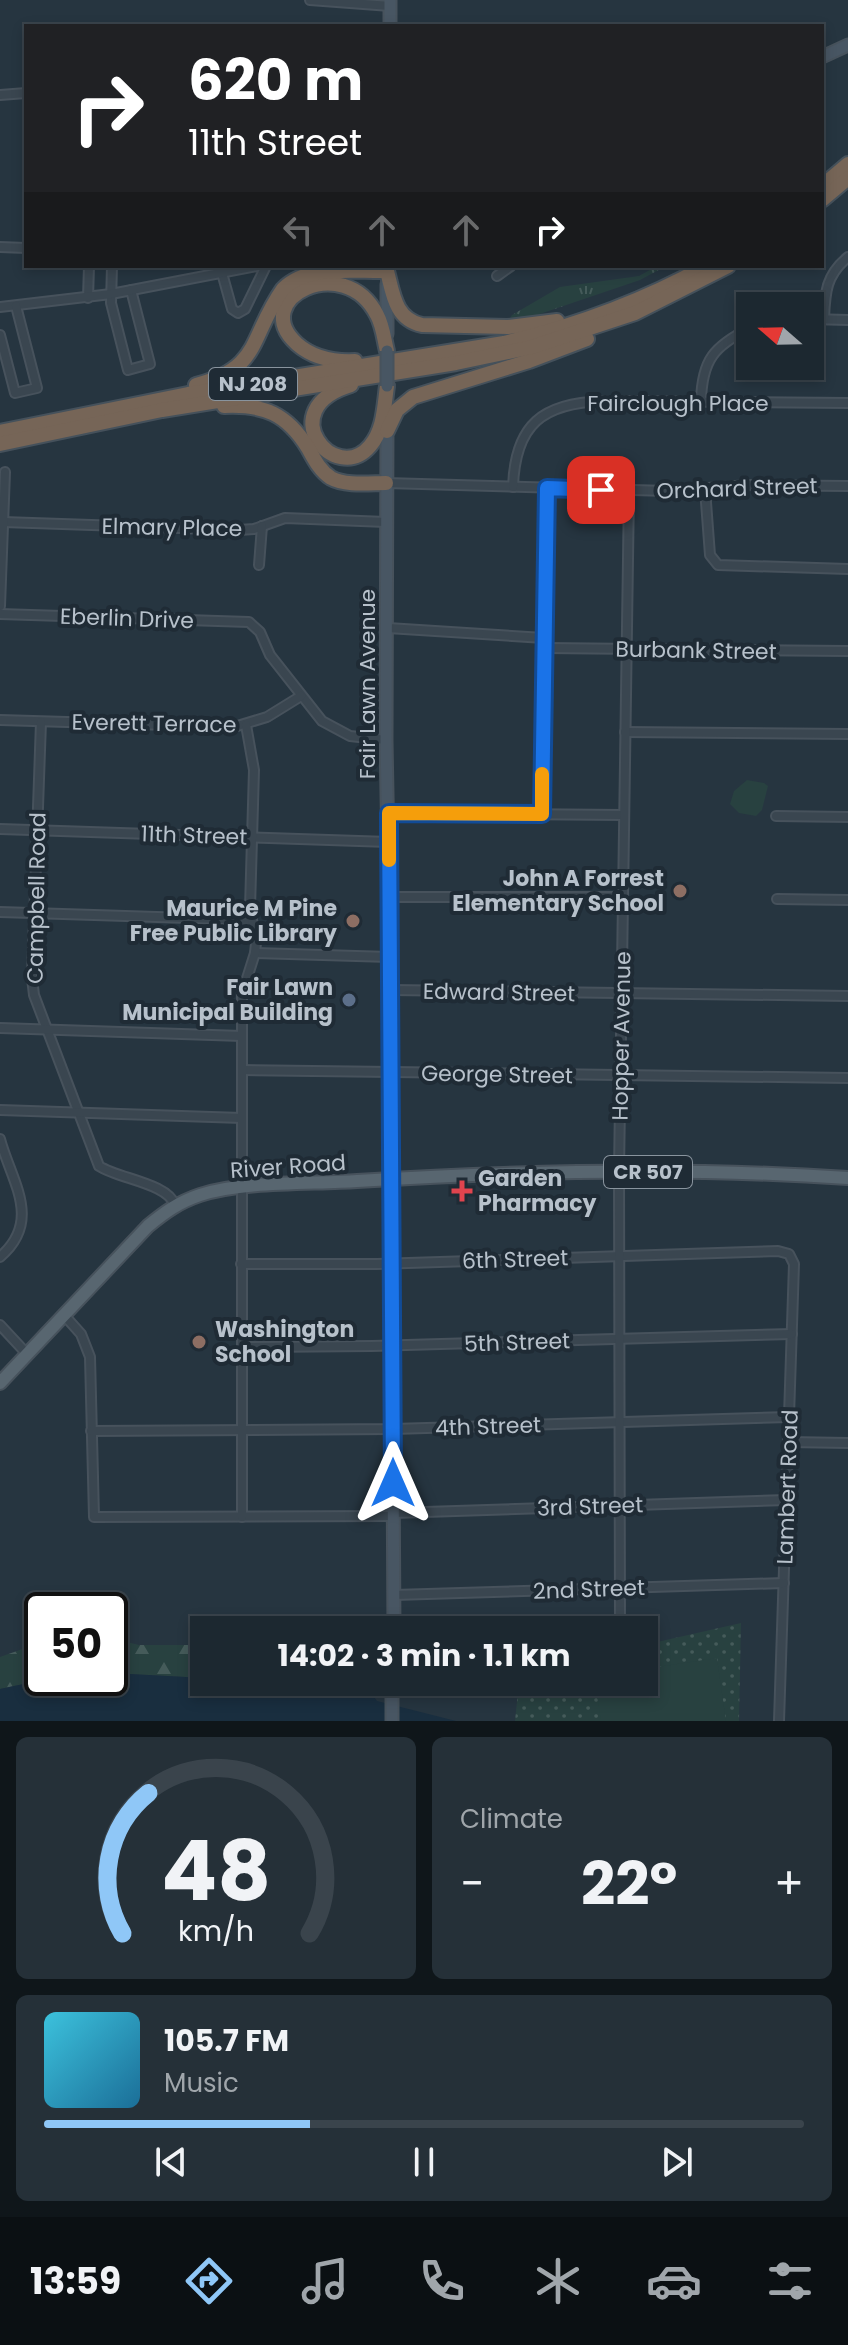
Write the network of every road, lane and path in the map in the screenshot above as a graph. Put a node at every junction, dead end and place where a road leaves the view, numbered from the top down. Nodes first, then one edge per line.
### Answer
1 (310, 0) edge
2 (390, 3) edge
3 (390, 24) edge
4 (848, 45) edge
5 (824, 56) edge
6 (24, 93) edge
7 (0, 95) edge
8 (848, 164) edge
9 (848, 178) edge
10 (824, 184) edge
11 (848, 186) edge
12 (824, 199) edge
13 (824, 200) edge
14 (0, 247) edge
15 (24, 248) edge
16 (848, 257) edge
17 (89, 268) edge
18 (112, 268) edge
19 (247, 268) edge
20 (265, 268) edge
21 (331, 268) edge
22 (508, 268) edge
23 (703, 268) edge
24 (723, 268) edge
25 (387, 269) edge
26 (222, 273) junction
27 (308, 274) junction
28 (497, 276) dead end
29 (131, 290) junction
30 (111, 294) junction
31 (656, 297) junction
32 (88, 298) junction
33 (16, 306) junction
34 (0, 307) edge
35 (824, 319) joint
36 (848, 320) edge
37 (0, 335) edge
38 (736, 336) edge
39 (387, 351) junction
40 (429, 362) junction
41 (387, 386) junction
42 (701, 401) junction
43 (848, 403) edge
44 (148, 413) junction
45 (79, 415) junction
46 (387, 431) junction
47 (0, 432) edge
48 (0, 444) edge
49 (5, 472) dead end
50 (386, 483) junction
51 (848, 486) edge
52 (513, 487) junction
53 (547, 488) junction
54 (705, 489) junction
55 (629, 491) junction
56 (3, 522) junction
57 (386, 522) junction
58 (262, 526) junction
59 (259, 565) dead end
60 (848, 569) edge
61 (0, 606) edge
62 (0, 614) edge
63 (388, 628) junction
64 (544, 638) junction
65 (544, 648) junction
66 (626, 649) junction
67 (848, 651) edge
68 (301, 696) junction
69 (0, 720) edge
70 (41, 722) junction
71 (246, 725) junction
72 (625, 732) junction
73 (848, 734) edge
74 (386, 740) junction
75 (389, 813) junction
76 (542, 814) junction
77 (624, 815) junction
78 (776, 816) dead end
79 (848, 817) edge
80 (0, 829) edge
81 (37, 830) junction
82 (253, 837) junction
83 (389, 842) junction
84 (389, 897) junction
85 (623, 897) junction
86 (777, 899) dead end
87 (848, 900) edge
88 (0, 912) edge
89 (35, 913) junction
90 (251, 920) junction
91 (255, 953) junction
92 (390, 957) junction
93 (390, 990) junction
94 (621, 993) junction
95 (848, 996) edge
96 (0, 1028) edge
97 (47, 1029) junction
98 (242, 1036) junction
99 (242, 1070) junction
100 (390, 1072) junction
101 (620, 1075) junction
102 (848, 1078) edge
103 (0, 1110) edge
104 (78, 1113) junction
105 (242, 1118) junction
106 (0, 1139) edge
107 (619, 1171) junction
108 (848, 1178) edge
109 (391, 1179) junction
110 (241, 1188) junction
111 (175, 1205) junction
112 (789, 1254) joint
113 (619, 1256) junction
114 (0, 1257) edge
115 (392, 1262) junction
116 (241, 1264) junction
117 (64, 1315) junction
118 (0, 1325) edge
119 (792, 1334) junction
120 (620, 1339) junction
121 (393, 1345) junction
122 (242, 1347) junction
123 (27, 1354) junction
124 (0, 1383) edge
125 (789, 1417) junction
126 (620, 1422) junction
127 (393, 1429) junction
128 (242, 1430) junction
129 (91, 1431) junction
130 (788, 1442) junction
131 (848, 1443) edge
132 (787, 1500) junction
133 (620, 1505) junction
134 (394, 1514) junction
135 (242, 1517) junction
136 (784, 1583) junction
137 (620, 1589) junction
138 (394, 1595) junction
139 (394, 1616) edge
140 (620, 1616) edge
141 (392, 1696) edge
142 (392, 1721) edge
143 (779, 1721) edge

1 - 2 street
2 - 3 main road
4 - 5 main road
6 - 7 street
8 - 10 highway
9 - 12 highway
11 - 13 highway
14 - 15 street
16 - 35 street
17 - 32 street
18 - 30 street
19 - 26 street
20 - 26 street
21 - 27 highway
22 - 28 street
23 - 31 highway, NJ 208
24 - 31 highway, NJ 208
25 - 27 highway
25 - 31 highway
25 - 39 main road, Fair Lawn Avenue
26 - 29 street
27 - 45 highway
29 - 30 street
29 - 30 street
30 - 32 street
31 - 40 highway, NJ 208
31 - 46 highway
32 - 33 street
33 - 34 street
33 - 37 street
35 - 36 street
38 - 42 street
39 - 40 highway
39 - 41 main road, Fair Lawn Avenue, bridge
40 - 41 highway
40 - 44 highway, NJ 208
40 - 45 highway, NJ 208
41 - 46 main road, Fair Lawn Avenue
42 - 43 street, Fairclough Place
42 - 52 street, Fairclough Place
44 - 48 highway, NJ 208
44 - 50 highway
45 - 47 highway, NJ 208
46 - 50 main road, Fair Lawn Avenue
49 - 56 street
50 - 52 street, Orchard Street
50 - 57 main road, Fair Lawn Avenue
51 - 54 street, Orchard Street
52 - 53 street, Orchard Street
53 - 55 street, Orchard Street
53 - 64 street
54 - 55 street, Orchard Street
54 - 60 street
55 - 66 street, Hopper Avenue
56 - 58 street, Elmary Place
56 - 61 street
57 - 58 street, Elmary Place
57 - 63 main road, Fair Lawn Avenue
58 - 59 street
62 - 68 street, Eberlin Drive
63 - 64 street
63 - 74 main road, Fair Lawn Avenue
64 - 65 street
65 - 66 street, Burbank Street
65 - 76 street
66 - 67 street, Burbank Street
66 - 72 street, Hopper Avenue
68 - 71 street, Everett Terrace
68 - 74 street
69 - 70 street, Everett Terrace
70 - 71 street, Everett Terrace
70 - 81 street, Campbell Road
71 - 82 street
72 - 73 street
72 - 77 street, Hopper Avenue
74 - 75 main road, Fair Lawn Avenue
75 - 76 street
75 - 83 main road, Fair Lawn Avenue
76 - 77 street
77 - 85 street, Hopper Avenue
78 - 79 street
80 - 81 street, 11th Street
81 - 82 street, 11th Street
81 - 89 street, Campbell Road
82 - 83 street, 11th Street
82 - 90 street
83 - 84 main road, Fair Lawn Avenue
84 - 85 street
84 - 92 main road, Fair Lawn Avenue
85 - 94 street, Hopper Avenue
86 - 87 street
88 - 89 street
89 - 90 street
89 - 97 street, Campbell Road
90 - 91 street
91 - 92 street
91 - 98 street
92 - 93 main road, Fair Lawn Avenue
93 - 94 street, Edward Street
93 - 100 main road, Fair Lawn Avenue
94 - 95 street, Edward Street
94 - 101 street, Hopper Avenue
96 - 97 street
97 - 98 street
97 - 104 street, Campbell Road
98 - 99 street
99 - 100 street, George Street
99 - 105 street
100 - 101 street, George Street
100 - 109 main road, Fair Lawn Avenue
101 - 102 street, George Street
101 - 107 street, Hopper Avenue
103 - 104 street
104 - 105 street
104 - 111 street, Campbell Road
105 - 110 street
106 - 114 street
107 - 108 main road, River Road / CR 507
107 - 109 main road, River Road / CR 507
107 - 113 street, Hopper Avenue
109 - 110 main road, River Road / CR 507
109 - 115 main road, Fair Lawn Avenue
110 - 111 main road, River Road / CR 507
110 - 116 street
111 - 117 main road, River Road / CR 507
112 - 113 street, 6th Street
112 - 119 street, Lambert Road
113 - 115 street, 6th Street
113 - 120 street, Hopper Avenue
115 - 116 street, 6th Street
115 - 121 main road, Fair Lawn Avenue
116 - 122 street
117 - 123 main road, River Road / CR 507
117 - 129 street
118 - 123 street
119 - 120 street, 5th Street
119 - 125 street, Lambert Road
120 - 121 street, 5th Street
120 - 126 street, Hopper Avenue
121 - 122 street, 5th Street
121 - 127 main road, Fair Lawn Avenue
122 - 128 street
123 - 124 main road, River Road / CR 507
125 - 126 street, 4th Street
125 - 130 street, Lambert Road
126 - 127 street, 4th Street
126 - 133 street, Hopper Avenue
127 - 128 street, 4th Street
127 - 134 main road, Fair Lawn Avenue
128 - 129 street, 4th Street
128 - 135 street
129 - 135 street, 3rd Street
130 - 131 street
130 - 132 street, Lambert Road
132 - 133 street, 3rd Street
132 - 136 street, Lambert Road
133 - 134 street, 3rd Street
133 - 137 street, Hopper Avenue
134 - 135 street, 3rd Street
134 - 138 main road, Fair Lawn Avenue
136 - 137 street, 2nd Street
136 - 143 street, Lambert Road
137 - 138 street, 2nd Street
137 - 140 street, Hopper Avenue
138 - 139 main road, Fair Lawn Avenue
141 - 142 main road

